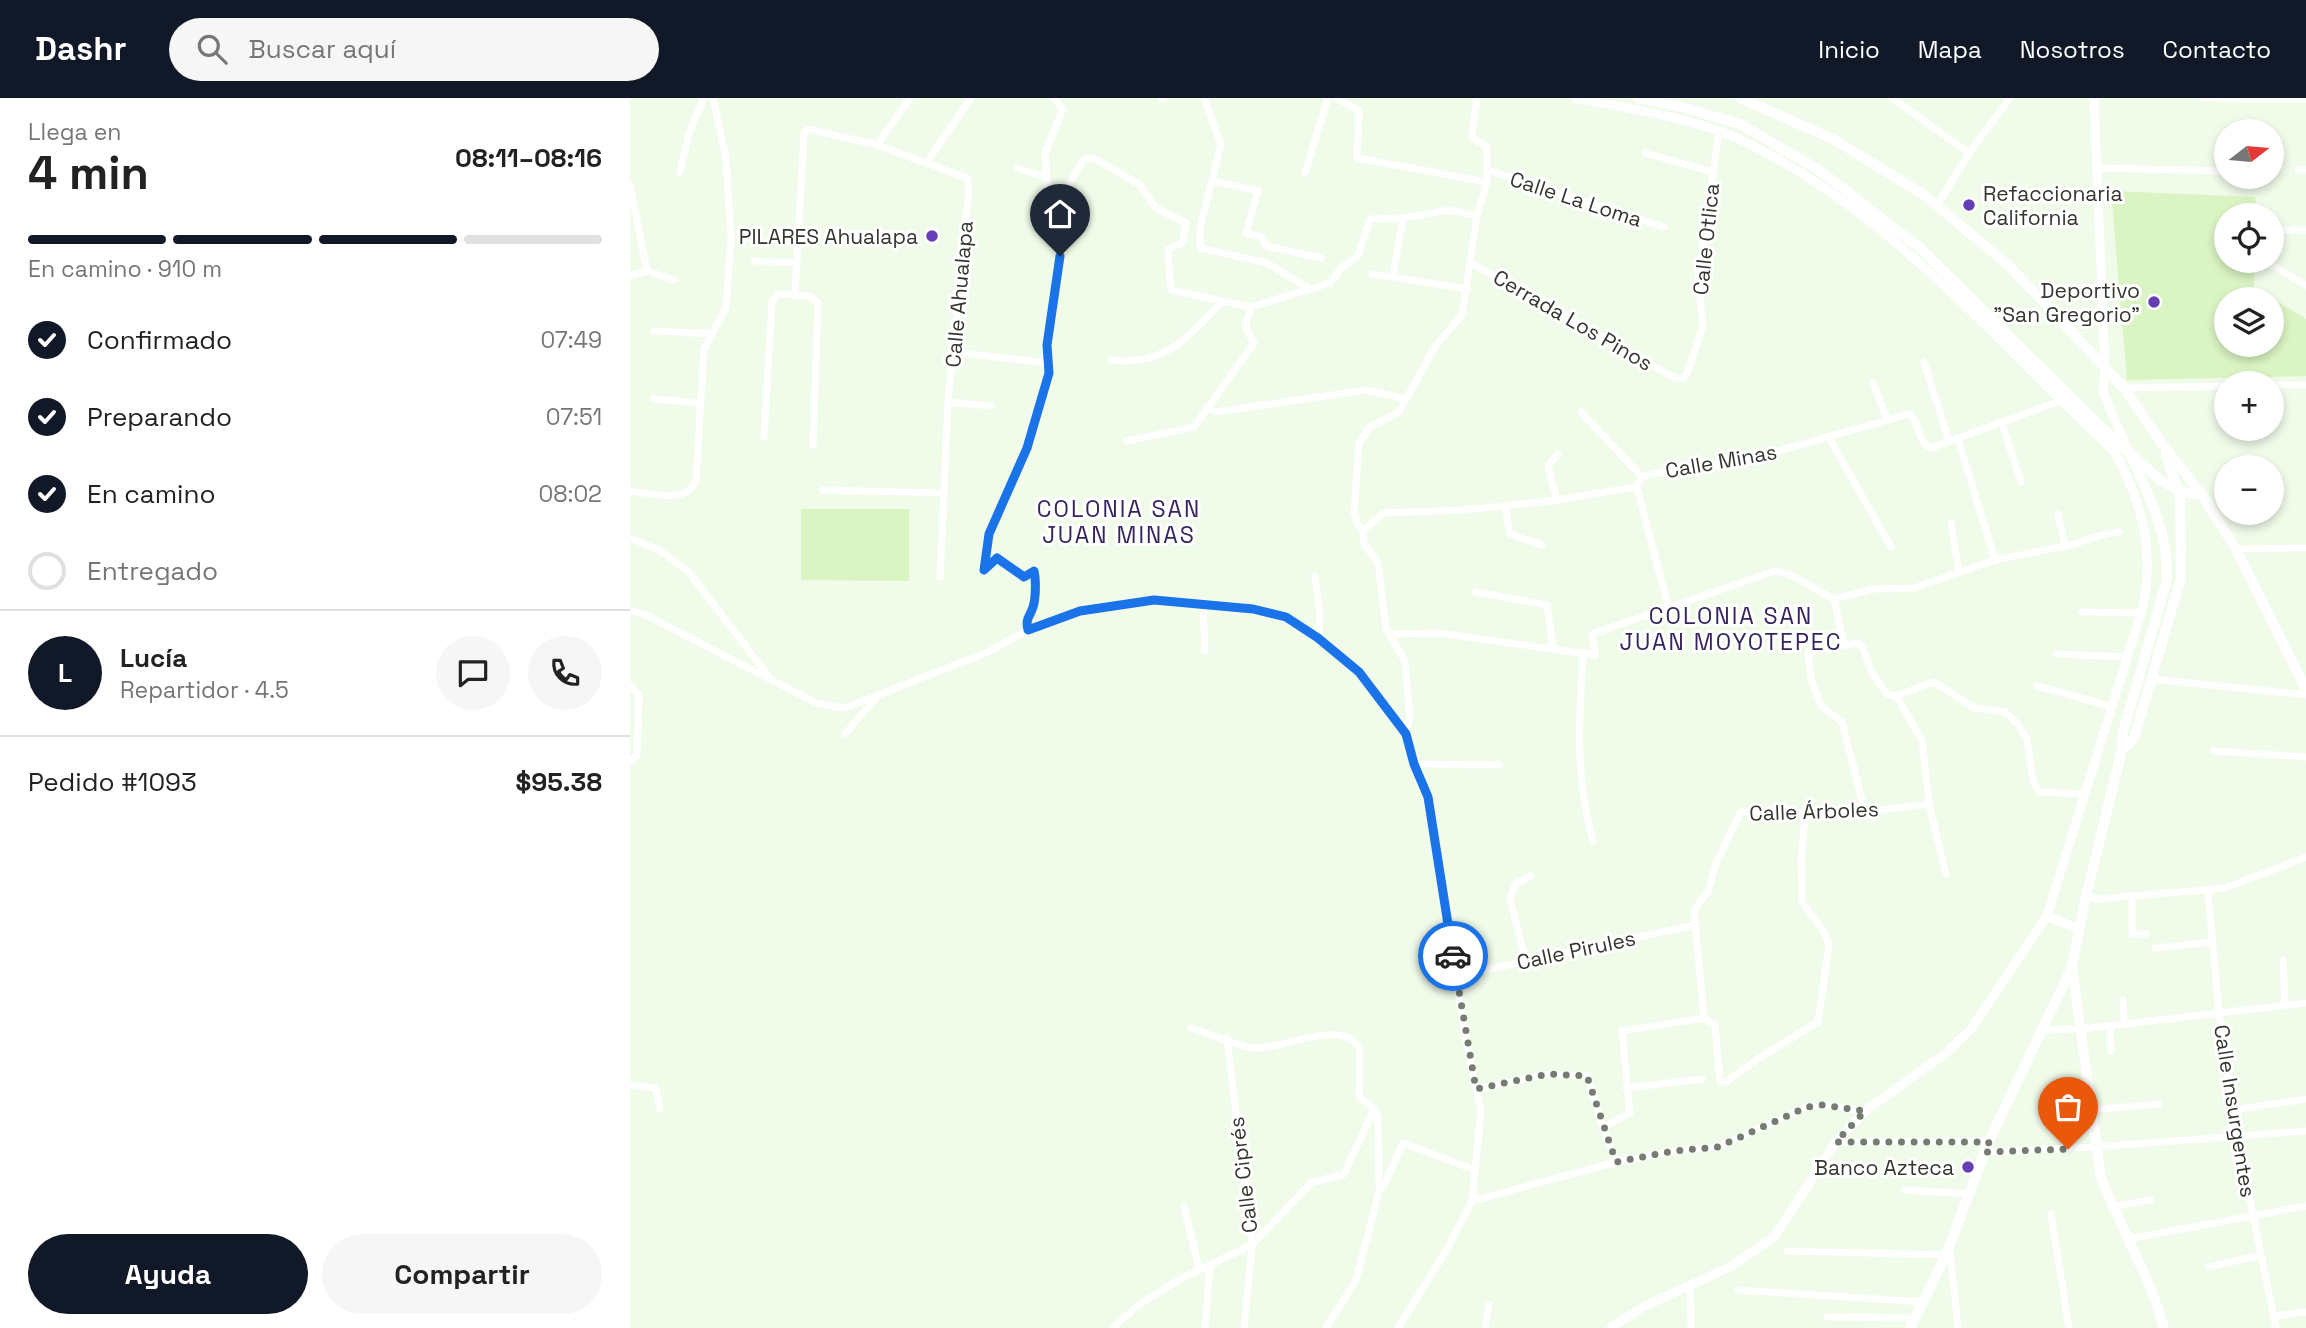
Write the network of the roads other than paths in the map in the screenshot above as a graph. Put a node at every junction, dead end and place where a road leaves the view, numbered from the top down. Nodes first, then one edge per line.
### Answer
1 (704, 98) edge
2 (713, 98) edge
3 (910, 98) edge
4 (971, 98) edge
5 (1053, 98) edge
6 (1204, 98) edge
7 (1328, 98) edge
8 (1336, 98) edge
9 (1477, 98) edge
10 (1575, 98) edge
11 (1637, 98) edge
12 (1740, 98) edge
13 (1892, 98) edge
14 (2010, 98) edge
15 (2094, 98) edge
16 (2203, 98) edge
17 (2306, 99) edge
18 (1719, 131) junction
19 (877, 145) junction
20 (1645, 153) dead end
21 (1969, 153) junction
22 (928, 162) junction
23 (1017, 168) dead end
24 (2097, 168) junction
25 (1488, 170) junction
26 (2214, 171) edge
27 (680, 172) dead end
28 (1713, 172) junction
29 (1305, 173) dead end
30 (1046, 177) junction
31 (1213, 181) junction
32 (1487, 182) junction
33 (630, 185) edge
34 (1938, 204) junction
35 (1477, 216) junction
36 (1403, 218) junction
37 (1186, 223) junction
38 (1664, 227) dead end
39 (1200, 228) junction
40 (2284, 230) edge
41 (2306, 230) edge
42 (1056, 231) junction
43 (1321, 258) dead end
44 (754, 261) dead end
45 (796, 263) junction
46 (1471, 263) junction
47 (647, 271) junction
48 (2284, 272) edge
49 (1372, 274) dead end
50 (630, 276) edge
51 (1393, 276) junction
52 (674, 280) dead end
53 (2306, 285) edge
54 (1310, 289) junction
55 (1468, 289) junction
56 (795, 295) junction
57 (1222, 303) junction
58 (1251, 307) junction
59 (654, 331) dead end
60 (712, 334) junction
61 (953, 352) junction
62 (1111, 360) dead end
63 (1924, 362) dead end
64 (1047, 363) junction
65 (2105, 367) junction
66 (1675, 378) joint
67 (1873, 383) dead end
68 (2306, 384) edge
69 (2284, 385) edge
70 (2214, 386) edge
71 (2124, 388) junction
72 (654, 399) dead end
73 (1406, 399) junction
74 (2060, 401) junction
75 (948, 402) junction
76 (701, 404) junction
77 (991, 406) dead end
78 (1207, 407) junction
79 (1581, 412) dead end
80 (1887, 419) junction
81 (2001, 423) junction
82 (764, 438) dead end
83 (1829, 438) junction
84 (1954, 440) junction
85 (1127, 441) dead end
86 (813, 445) dead end
87 (2163, 446) junction
88 (2121, 449) junction
89 (1558, 454) dead end
90 (1642, 477) junction
91 (2021, 482) dead end
92 (1637, 487) junction
93 (823, 490) dead end
94 (630, 491) edge
95 (2179, 491) junction
96 (944, 493) junction
97 (2203, 496) junction
98 (1557, 500) junction
99 (1505, 506) junction
100 (2058, 514) dead end
101 (1951, 523) dead end
102 (1363, 530) junction
103 (2119, 532) dead end
104 (630, 538) edge
105 (1542, 545) dead end
106 (2065, 546) junction
107 (1891, 547) dead end
108 (2306, 548) edge
109 (2236, 549) junction
110 (1995, 560) junction
111 (1959, 572) junction
112 (940, 577) dead end
113 (1315, 577) dead end
114 (1476, 592) dead end
115 (1834, 599) junction
116 (1203, 604) junction
117 (1668, 607) junction
118 (630, 610) edge
119 (2082, 612) dead end
120 (2141, 613) junction
121 (1028, 630) junction
122 (1391, 634) junction
123 (1318, 638) junction
124 (1844, 644) junction
125 (1553, 650) junction
126 (1205, 651) dead end
127 (1583, 654) junction
128 (2056, 654) dead end
129 (2127, 657) junction
130 (2152, 679) junction
131 (771, 680) junction
132 (630, 685) edge
133 (2037, 687) dead end
134 (2306, 689) edge
135 (2306, 695) edge
136 (1896, 696) junction
137 (877, 697) junction
138 (2110, 706) junction
139 (845, 734) dead end
140 (1406, 734) junction
141 (2122, 750) junction
142 (2214, 751) dead end
143 (2306, 757) edge
144 (630, 761) edge
145 (1414, 764) junction
146 (1499, 765) dead end
147 (2083, 794) junction
148 (1929, 804) junction
149 (1806, 810) junction
150 (1865, 812) junction
151 (1593, 841) dead end
152 (2306, 857) edge
153 (1946, 874) dead end
154 (1531, 876) dead end
155 (2208, 891) junction
156 (2086, 896) junction
157 (2132, 897) junction
158 (2047, 916) junction
159 (1695, 925) junction
160 (2078, 929) junction
161 (2146, 934) dead end
162 (2213, 942) junction
163 (2155, 948) dead end
164 (2283, 960) dead end
165 (1526, 961) junction
166 (2072, 967) junction
167 (1457, 976) junction
168 (2123, 1001) dead end
169 (2306, 1003) edge
170 (2286, 1006) junction
171 (2218, 1014) junction
172 (1704, 1018) junction
173 (2124, 1023) junction
174 (2110, 1025) junction
175 (1191, 1028) dead end
176 (2081, 1029) junction
177 (2043, 1030) junction
178 (1227, 1038) junction
179 (2111, 1051) dead end
180 (1702, 1079) dead end
181 (630, 1085) edge
182 (1626, 1087) junction
183 (1476, 1089) junction
184 (2306, 1099) edge
185 (2159, 1104) dead end
186 (660, 1109) dead end
187 (1374, 1109) junction
188 (2090, 1110) junction
189 (2233, 1110) junction
190 (1865, 1111) junction
191 (1603, 1127) junction
192 (2306, 1131) edge
193 (2237, 1136) junction
194 (1836, 1142) junction
195 (1987, 1147) junction
196 (2095, 1147) junction
197 (1616, 1162) junction
198 (1475, 1170) junction
199 (1380, 1188) junction
200 (1905, 1190) dead end
201 (1970, 1194) junction
202 (2151, 1200) dead end
203 (1472, 1201) junction
204 (2306, 1206) edge
205 (1184, 1207) dead end
206 (2111, 1207) junction
207 (2051, 1214) dead end
208 (2252, 1214) junction
209 (2128, 1239) junction
210 (1252, 1245) junction
211 (1948, 1250) junction
212 (1787, 1251) dead end
213 (2261, 1255) junction
214 (1210, 1264) junction
215 (2209, 1267) dead end
216 (1199, 1268) junction
217 (1690, 1286) junction
218 (1738, 1290) dead end
219 (1923, 1302) junction
220 (1489, 1304) dead end
221 (2306, 1312) edge
222 (2274, 1316) junction
223 (1827, 1317) dead end
224 (1122, 1318) junction
225 (1913, 1323) edge
226 (1113, 1328) edge
227 (1122, 1328) edge
228 (1205, 1328) edge
229 (1244, 1328) edge
230 (1326, 1328) edge
231 (1398, 1328) edge
232 (1485, 1328) edge
233 (1611, 1328) edge
234 (1691, 1328) edge
235 (1958, 1328) edge
236 (2069, 1328) edge
237 (2164, 1328) edge
238 (2276, 1328) edge

1 - 27 street
2 - 60 street
3 - 19 street
4 - 22 street
5 - 30 street
6 - 31 street
7 - 29 street
8 - 32 street
9 - 25 street, Calle La Loma
10 - 18 street
11 - 88 main road
12 - 34 main road
13 - 21 street
14 - 21 street
15 - 24 street
16 - 17 street
18 - 28 street, Calle Otlica
18 - 74 street
19 - 22 street, Calle Ahualapa
19 - 45 street, Calle Ahualapa
20 - 28 street
21 - 34 street
22 - 61 street, Calle Ahualapa
23 - 30 street
24 - 26 street
24 - 65 street
25 - 32 street, Calle La Loma
25 - 38 street, Calle La Loma
28 - 66 street, Calle Otlica
30 - 42 street
31 - 39 street
31 - 43 street
32 - 35 street, Calle La Loma
33 - 47 street
34 - 65 main road
35 - 36 street
35 - 46 street, Calle La Loma
36 - 51 street
36 - 54 street
37 - 39 street
37 - 42 street
37 - 57 street
39 - 54 street
40 - 41 street
42 - 64 street
44 - 45 street
45 - 56 street
46 - 55 street, Calle La Loma
46 - 66 street, Cerrada Los Pinos
47 - 50 street
47 - 52 street
48 - 53 street
49 - 51 street
51 - 55 street
54 - 58 street
55 - 73 street, Calle La Loma
56 - 82 street
56 - 86 street
57 - 58 street
57 - 62 street
58 - 78 street
59 - 60 street
60 - 76 street
61 - 64 street
61 - 75 street, Calle Ahualapa
63 - 84 street
64 - 121 street
65 - 71 main road
65 - 88 street
67 - 80 street
68 - 69 street
70 - 71 street
71 - 87 main road
72 - 76 street
73 - 78 street
73 - 102 street, Calle La Loma
74 - 81 street, Calle Minas
74 - 88 street
75 - 77 street
75 - 96 street, Calle Ahualapa
76 - 94 street
78 - 85 street
79 - 90 street
80 - 83 street, Calle Minas
80 - 84 street, Calle Minas
81 - 84 street, Calle Minas
81 - 91 street
83 - 90 street, Calle Minas
83 - 107 street
84 - 110 street
87 - 95 main road
87 - 97 main road
88 - 95 main road
88 - 120 street
88 - 141 main road
89 - 98 street
90 - 92 street, Calle Minas
92 - 98 street, Calle Minas
92 - 117 street
93 - 96 street
95 - 97 main road
95 - 130 main road
96 - 112 street, Calle Ahualapa
97 - 109 main road
98 - 99 street, Calle Minas
99 - 102 street, Calle Minas
99 - 105 street
100 - 106 street
101 - 111 street
102 - 122 street, Calle La Loma
103 - 106 street
104 - 131 street
106 - 110 street
108 - 109 street
109 - 134 main road
110 - 111 street
111 - 115 street
113 - 123 street
114 - 125 street
115 - 117 street
115 - 124 street
116 - 121 street
116 - 123 street
116 - 126 street
117 - 127 street
118 - 131 street
119 - 120 street
120 - 129 street
121 - 137 street
122 - 125 street
122 - 140 street, Calle La Loma
123 - 140 street
124 - 136 street
124 - 150 street
125 - 127 street
127 - 151 street
128 - 129 street
129 - 138 street
130 - 135 street
130 - 141 main road
131 - 137 street
132 - 144 street
133 - 138 street
136 - 147 street
136 - 148 street
137 - 139 street
138 - 147 street
140 - 145 street
141 - 156 main road
142 - 143 street
145 - 146 street
145 - 167 street
147 - 158 street
148 - 150 street, Calle Árboles
148 - 153 street
149 - 150 street, Calle Árboles
149 - 159 street, Calle Árboles
149 - 172 street
152 - 155 street
154 - 165 street
155 - 157 street
155 - 162 street, Calle Insurgentes
156 - 157 street
156 - 160 main road
157 - 161 street
158 - 160 street
158 - 190 street
159 - 165 street, Calle Pirules
159 - 172 street
160 - 166 main road
162 - 163 street
162 - 171 street, Calle Insurgentes
164 - 170 street
165 - 167 street, Calle Pirules
166 - 176 main road
166 - 177 main road
167 - 183 street
168 - 173 street
169 - 170 street
170 - 171 street
171 - 173 street
171 - 189 street, Calle Insurgentes
172 - 182 street
173 - 174 street
174 - 176 street
174 - 179 street
175 - 178 street
176 - 177 street
176 - 188 main road
177 - 195 main road
178 - 187 street
178 - 210 street, Calle Ciprés
180 - 182 street
181 - 186 street
182 - 191 street
183 - 191 street
183 - 198 street
184 - 189 street
185 - 188 street
187 - 199 street
187 - 210 street, Calle Ciprés
188 - 196 main road
189 - 193 street, Calle Insurgentes
190 - 194 street
190 - 197 street
191 - 197 street
192 - 193 street
193 - 196 street
193 - 208 street, Calle Insurgentes
194 - 195 street
194 - 217 street
195 - 196 street
195 - 201 main road
196 - 206 main road
197 - 203 street
198 - 199 street
198 - 203 street
199 - 230 street
200 - 201 street
201 - 211 main road
202 - 206 street
203 - 231 street
204 - 208 street
205 - 216 street
206 - 209 main road
207 - 236 street
208 - 209 street
208 - 213 street, Calle Insurgentes
209 - 237 main road
210 - 214 street
210 - 229 street
211 - 212 street
211 - 219 main road
211 - 235 street
213 - 215 street
213 - 222 street, Calle Insurgentes
214 - 216 street
214 - 228 street
216 - 224 street
217 - 233 street
217 - 234 street
218 - 219 street
219 - 225 main road
220 - 232 street
221 - 222 street
222 - 238 street, Calle Insurgentes
223 - 225 street
224 - 226 street
224 - 227 street

